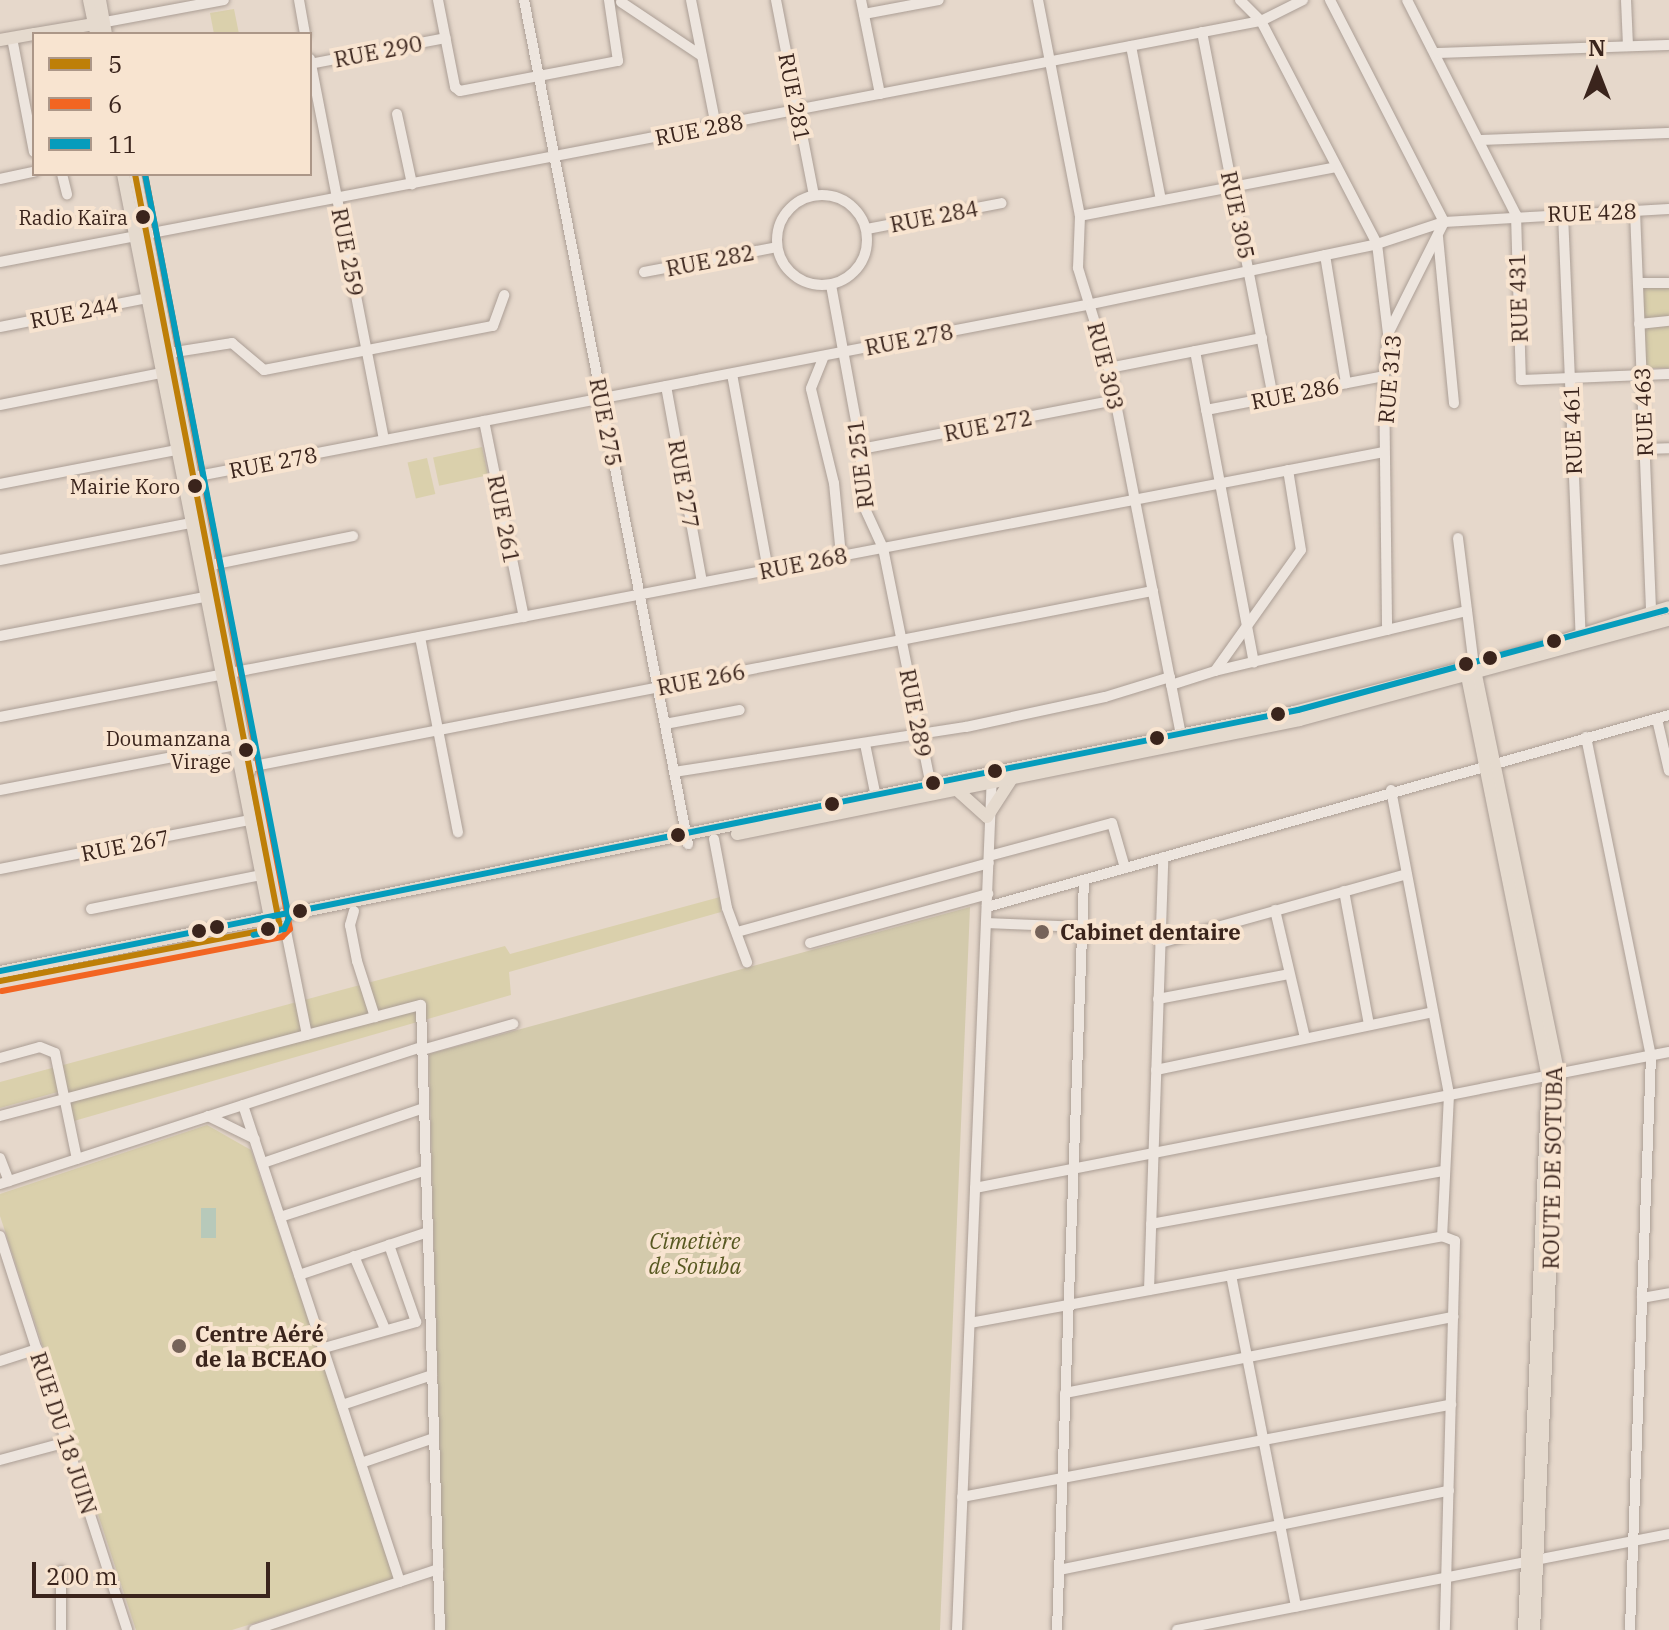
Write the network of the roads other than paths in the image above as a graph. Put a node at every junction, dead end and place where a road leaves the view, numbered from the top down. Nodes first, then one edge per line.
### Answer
1 (89, 0) edge
2 (100, 0) edge
3 (224, 0) edge
4 (299, 0) edge
5 (438, 0) edge
6 (524, 0) edge
7 (633, 0) edge
8 (691, 0) edge
9 (776, 0) edge
10 (861, 0) edge
11 (939, 0) edge
12 (1038, 0) edge
13 (1240, 0) edge
14 (1303, 0) edge
15 (1330, 0) edge
16 (1407, 0) edge
17 (1626, 0) edge
18 (609, 2) edge
19 (621, 2) junction
20 (864, 14) junction
21 (1261, 21) junction
22 (100, 29) edge
23 (60, 32) edge
24 (305, 32) edge
25 (1202, 32) junction
26 (32, 34) edge
27 (446, 38) junction
28 (6, 39) edge
29 (1669, 45) edge
30 (1131, 46) junction
31 (1628, 46) junction
32 (1436, 53) junction
33 (702, 56) junction
34 (1050, 62) junction
35 (312, 63) edge
36 (312, 73) edge
37 (539, 76) junction
38 (880, 94) junction
39 (797, 110) junction
40 (397, 114) dead end
41 (716, 126) junction
42 (1669, 133) edge
43 (1479, 140) junction
44 (32, 144) edge
45 (555, 157) junction
46 (1336, 167) junction
47 (32, 172) edge
48 (62, 176) edge
49 (124, 176) edge
50 (135, 176) edge
51 (0, 179) edge
52 (412, 184) junction
53 (1232, 187) junction
54 (67, 194) dead end
55 (814, 195) junction
56 (337, 199) junction
57 (1161, 200) junction
58 (1002, 203) dead end
59 (1669, 209) edge
60 (1635, 211) junction
61 (1563, 214) junction
62 (1516, 215) junction
63 (1080, 216) junction
64 (1444, 222) junction
65 (867, 229) junction
66 (141, 235) junction
67 (1437, 235) junction
68 (1377, 244) junction
69 (777, 247) junction
70 (1325, 255) junction
71 (0, 262) edge
72 (1250, 271) junction
73 (644, 272) dead end
74 (1638, 283) junction
75 (1669, 283) edge
76 (831, 285) junction
77 (504, 295) dead end
78 (148, 298) junction
79 (1091, 304) junction
80 (1669, 321) edge
81 (1639, 324) junction
82 (0, 327) edge
83 (1388, 334) junction
84 (1262, 338) junction
85 (367, 351) junction
86 (1195, 351) junction
87 (843, 352) junction
88 (169, 353) junction
89 (824, 356) junction
90 (1109, 368) junction
91 (162, 373) junction
92 (732, 374) junction
93 (1669, 374) edge
94 (1642, 375) junction
95 (1384, 376) junction
96 (1570, 378) junction
97 (1346, 383) junction
98 (666, 386) junction
99 (1273, 397) junction
100 (602, 399) junction
101 (1116, 400) junction
102 (1454, 403) dead end
103 (0, 405) edge
104 (1206, 410) junction
105 (484, 421) junction
106 (384, 440) junction
107 (1669, 448) edge
108 (861, 449) junction
109 (1645, 449) junction
110 (176, 450) junction
111 (1384, 452) junction
112 (1288, 470) junction
113 (193, 477) junction
114 (1221, 483) junction
115 (0, 484) edge
116 (1135, 499) junction
117 (191, 523) junction
118 (353, 536) dead end
119 (1458, 538) dead end
120 (883, 548) junction
121 (841, 556) junction
122 (0, 560) edge
123 (211, 565) junction
124 (768, 570) junction
125 (702, 582) junction
126 (1153, 591) junction
127 (212, 595) junction
128 (640, 595) junction
129 (1669, 607) edge
130 (1467, 611) junction
131 (1651, 614) junction
132 (524, 617) junction
133 (1669, 620) edge
134 (1248, 623) junction
135 (1387, 630) junction
136 (0, 636) edge
137 (420, 637) junction
138 (902, 640) junction
139 (1581, 641) junction
140 (1254, 662) junction
141 (1215, 671) junction
142 (1471, 672) junction
143 (228, 673) junction
144 (1170, 681) junction
145 (658, 687) junction
146 (740, 710) dead end
147 (1669, 715) edge
148 (0, 717) edge
149 (1657, 719) junction
150 (665, 724) junction
151 (438, 730) junction
152 (1181, 734) junction
153 (921, 735) junction
154 (1586, 737) junction
155 (865, 744) junction
156 (236, 745) junction
157 (1490, 763) junction
158 (249, 767) junction
159 (1669, 771) edge
160 (674, 772) junction
161 (992, 778) junction
162 (1012, 779) junction
163 (931, 786) junction
164 (0, 790) edge
165 (957, 790) junction
166 (1391, 790) junction
167 (876, 797) junction
168 (987, 817) junction
169 (250, 820) junction
170 (458, 832) dead end
171 (714, 839) junction
172 (688, 840) junction
173 (1163, 857) junction
174 (989, 860) junction
175 (1125, 868) junction
176 (0, 869) edge
177 (1407, 874) junction
178 (261, 875) junction
179 (1084, 880) junction
180 (1344, 891) junction
181 (988, 894) junction
182 (987, 907) junction
183 (91, 909) dead end
184 (1275, 910) junction
185 (354, 911) junction
186 (986, 923) junction
187 (277, 924) junction
188 (1082, 927) junction
189 (737, 932) junction
190 (810, 943) dead end
191 (1160, 943) junction
192 (747, 962) dead end
193 (0, 972) edge
194 (1289, 974) junction
195 (0, 981) edge
196 (1158, 999) junction
197 (1433, 1012) junction
198 (375, 1017) junction
199 (513, 1024) dead end
200 (1369, 1025) junction
201 (307, 1035) junction
202 (1305, 1038) junction
203 (422, 1048) junction
204 (1669, 1052) edge
205 (1651, 1056) junction
206 (0, 1058) edge
207 (1156, 1070) junction
208 (1554, 1075) junction
209 (1449, 1095) junction
210 (64, 1098) junction
211 (243, 1105) junction
212 (424, 1108) junction
213 (0, 1116) edge
214 (208, 1116) junction
215 (255, 1139) junction
216 (1153, 1153) junction
217 (0, 1158) edge
218 (77, 1159) junction
219 (263, 1163) junction
220 (1073, 1169) junction
221 (426, 1170) junction
222 (1444, 1171) junction
223 (5, 1182) edge
224 (975, 1188) junction
225 (280, 1217) junction
226 (1151, 1224) junction
227 (428, 1232) junction
228 (1442, 1236) junction
229 (1, 1240) edge
230 (389, 1245) junction
231 (354, 1256) junction
232 (5, 1271) edge
233 (299, 1275) junction
234 (1231, 1275) junction
235 (1149, 1290) junction
236 (1669, 1293) edge
237 (1642, 1298) junction
238 (1069, 1304) junction
239 (1454, 1317) junction
240 (970, 1323) junction
241 (385, 1329) junction
242 (324, 1348) junction
243 (37, 1349) junction
244 (1248, 1358) junction
245 (0, 1361) edge
246 (432, 1375) junction
247 (1065, 1393) junction
248 (342, 1405) junction
249 (1451, 1405) junction
250 (434, 1438) junction
251 (1263, 1440) junction
252 (67, 1442) junction
253 (0, 1460) edge
254 (361, 1463) junction
255 (1062, 1478) junction
256 (1449, 1491) junction
257 (962, 1497) junction
258 (1280, 1525) junction
259 (1669, 1534) edge
260 (1634, 1541) junction
261 (1532, 1560) junction
262 (438, 1569) junction
263 (1059, 1570) junction
264 (61, 1571) dead end
265 (1447, 1578) junction
266 (400, 1582) junction
267 (1296, 1607) junction
268 (1224, 1626) edge
269 (61, 1630) edge
270 (127, 1630) edge
271 (254, 1630) edge
272 (440, 1630) edge
273 (957, 1630) edge
274 (1057, 1630) edge
275 (1177, 1630) edge
276 (1445, 1630) edge
277 (1524, 1630) edge
278 (1534, 1630) edge
279 (1630, 1630) edge

1 - 22 main road
2 - 22 main road
3 - 22 street
4 - 24 street
5 - 27 street
6 - 37 street, RUE 275
7 - 19 street
8 - 33 street
9 - 39 street, RUE 281
10 - 20 street
11 - 20 street
12 - 34 street, RUE 303
13 - 21 street
14 - 21 street, RUE 288
15 - 64 street
16 - 32 street
17 - 31 street
18 - 19 street
18 - 37 street
19 - 33 street
20 - 38 street
21 - 25 street, RUE 288
21 - 46 street
22 - 23 main road
25 - 30 street, RUE 288
25 - 53 street, RUE 305
26 - 28 main road
27 - 35 street, RUE 290
27 - 37 street
28 - 44 street
29 - 31 street
30 - 34 street, RUE 288
30 - 57 street
31 - 32 street
32 - 43 street
33 - 41 street
34 - 38 street, RUE 288
34 - 63 street, RUE 303
36 - 56 street, RUE 259
37 - 45 street, RUE 275
38 - 39 street, RUE 288
39 - 41 street, RUE 288
39 - 55 street, RUE 281
40 - 52 street
41 - 45 street, RUE 288
42 - 43 street
43 - 62 street
45 - 52 street, RUE 288
45 - 100 street, RUE 275
46 - 53 street
46 - 68 street
47 - 51 street
48 - 54 street
49 - 66 main road
50 - 66 main road
52 - 56 street, RUE 288
53 - 57 street
53 - 72 street, RUE 305
55 - 65 street
55 - 69 street
56 - 66 street, RUE 288
56 - 85 street, RUE 259
57 - 63 street
58 - 65 street, RUE 284
59 - 60 street, RUE 428
60 - 61 street, RUE 428
60 - 74 street, RUE 463
61 - 62 street, RUE 428
61 - 96 street, RUE 461
62 - 64 street, RUE 428
62 - 96 street, RUE 431
63 - 79 street, RUE 303
64 - 67 street, RUE 313
64 - 68 street, RUE 278
65 - 76 street
66 - 71 street, RUE 288
66 - 78 main road
66 - 88 main road
67 - 83 street, RUE 313
67 - 102 street
68 - 70 street, RUE 278
68 - 83 street
69 - 73 street, RUE 282
69 - 76 street
70 - 72 street, RUE 278
70 - 97 street
72 - 79 street, RUE 278
72 - 84 street, RUE 305
74 - 75 street
74 - 81 street, RUE 463
76 - 87 street, RUE 251
77 - 85 street
78 - 82 street, RUE 244
78 - 91 main road
79 - 87 street, RUE 278
79 - 90 street, RUE 303
80 - 81 street
81 - 94 street, RUE 463
83 - 95 street, RUE 313
84 - 86 street
84 - 99 street, RUE 305
85 - 88 street
85 - 106 street, RUE 259
86 - 90 street
86 - 104 street
87 - 89 street, RUE 278
87 - 108 street, RUE 251
88 - 113 main road
89 - 92 street, RUE 278
89 - 121 street
90 - 101 street, RUE 303
91 - 103 street
91 - 110 main road
92 - 98 street, RUE 278
92 - 124 street
93 - 94 street
94 - 96 street
94 - 109 street, RUE 463
95 - 97 street, RUE 286
95 - 111 street, RUE 313
96 - 139 street, RUE 461
97 - 99 street, RUE 286
98 - 100 street, RUE 278
98 - 125 street, RUE 277
99 - 104 street, RUE 286
100 - 105 street, RUE 278
100 - 128 street, RUE 275
101 - 108 street, RUE 272
101 - 116 street, RUE 303
104 - 114 street
105 - 106 street, RUE 278
105 - 132 street, RUE 261
106 - 113 street, RUE 278
107 - 109 street
108 - 120 street, RUE 251
109 - 131 street, RUE 463
110 - 115 street
110 - 117 main road
111 - 112 street, RUE 268
111 - 135 street, RUE 313
112 - 114 street, RUE 268
112 - 134 street
113 - 123 main road
114 - 116 street, RUE 268
114 - 134 street
116 - 120 street, RUE 268
116 - 126 street, RUE 303
117 - 122 street
117 - 127 main road
118 - 123 street
119 - 130 street
120 - 121 street, RUE 268
120 - 138 street, RUE 251
121 - 124 street, RUE 268
123 - 127 main road
124 - 125 street, RUE 268
125 - 128 street, RUE 268
126 - 138 street, RUE 266
126 - 144 street, RUE 303
127 - 136 street
127 - 143 main road
128 - 132 street, RUE 268
128 - 145 street, RUE 275
129 - 131 main road
130 - 135 street
130 - 142 street
131 - 139 main road
132 - 137 street, RUE 268
133 - 139 main road
134 - 140 street
134 - 141 street
135 - 140 street
137 - 143 street, RUE 268
137 - 151 street
138 - 145 street, RUE 266
138 - 153 street, RUE 289
139 - 142 main road
140 - 141 street
141 - 144 street
142 - 152 main road
142 - 157 main road, ROUTE DE SOTUBA
142 - 162 main road
143 - 148 street, RUE 268
143 - 156 main road
143 - 158 main road
144 - 152 street, RUE 303
144 - 153 street
145 - 150 street, RUE 275
145 - 151 street, RUE 266
146 - 150 street
147 - 149 street
149 - 154 street
149 - 159 street
150 - 160 street, RUE 275
151 - 158 street, RUE 266
151 - 170 street
152 - 161 main road
153 - 155 street
153 - 163 street, RUE 289
154 - 157 street
154 - 205 street
155 - 160 street
155 - 167 street
156 - 164 street
156 - 169 main road
157 - 166 street
157 - 208 main road, ROUTE DE SOTUBA
158 - 187 main road
160 - 172 street, RUE 275
161 - 162 main road
161 - 163 main road
161 - 165 main road
161 - 168 street
162 - 168 main road
163 - 167 main road
165 - 168 main road
165 - 171 main road
166 - 173 street
166 - 177 street
167 - 172 main road
168 - 174 street
169 - 176 street, RUE 267
169 - 178 main road
171 - 172 main road
171 - 189 street
172 - 185 main road
172 - 187 main road
173 - 175 street
173 - 191 street
174 - 175 street
174 - 181 street
174 - 189 street
175 - 179 street
177 - 180 street
177 - 197 street
178 - 183 street
178 - 187 main road
179 - 182 street
179 - 188 street
180 - 184 street
180 - 200 street
181 - 182 street
181 - 190 street
182 - 186 street
184 - 191 street
184 - 194 street
185 - 187 main road
185 - 198 street
186 - 188 street
186 - 224 street
187 - 193 main road
187 - 195 main road
187 - 201 street
188 - 220 street
189 - 192 street
191 - 196 street
194 - 196 street
194 - 202 street
196 - 207 street
197 - 200 street
197 - 209 street
198 - 201 street
198 - 203 street
199 - 203 street
200 - 202 street
201 - 210 street
202 - 207 street
203 - 211 street
203 - 212 street
204 - 205 street
205 - 208 street
205 - 237 street
206 - 210 street
207 - 216 street
208 - 209 street
208 - 261 main road, ROUTE DE SOTUBA
209 - 216 street
209 - 222 street
210 - 213 street
210 - 218 street
211 - 214 street
211 - 215 street
212 - 219 street
212 - 221 street
214 - 215 street
214 - 218 street
215 - 219 street
216 - 220 street
216 - 226 street
217 - 223 street
218 - 223 street
219 - 225 street
220 - 224 street
220 - 238 street
221 - 225 street
221 - 227 street
222 - 226 street
222 - 228 street
224 - 240 street
225 - 233 street
226 - 235 street
227 - 230 street
227 - 246 street
228 - 234 street
228 - 239 street
229 - 232 street, RUE DU 18 JUIN
230 - 231 street
230 - 241 street
231 - 233 street
231 - 241 street
232 - 243 street, RUE DU 18 JUIN
233 - 242 street
234 - 235 street
234 - 244 street
235 - 238 street
236 - 237 street
237 - 260 street
238 - 240 street
238 - 247 street
239 - 244 street
239 - 249 street
240 - 257 street
241 - 242 street
242 - 248 street
243 - 245 street
243 - 252 street, RUE DU 18 JUIN
244 - 247 street
244 - 251 street
246 - 248 street
246 - 250 street
247 - 255 street
248 - 254 street
249 - 251 street
249 - 256 street
250 - 254 street
250 - 262 street
251 - 255 street
251 - 258 street
252 - 253 street
252 - 270 street, RUE DU 18 JUIN
254 - 266 street
255 - 257 street
255 - 263 street
256 - 258 street
256 - 265 street
257 - 273 street
258 - 263 street
258 - 267 street
259 - 260 street
260 - 261 street
260 - 279 street
261 - 265 street
261 - 277 main road, ROUTE DE SOTUBA
261 - 278 main road, ROUTE DE SOTUBA
262 - 266 street
262 - 272 street
263 - 274 street
264 - 269 street
265 - 267 street
265 - 276 street
266 - 271 street
267 - 268 street
268 - 275 street

